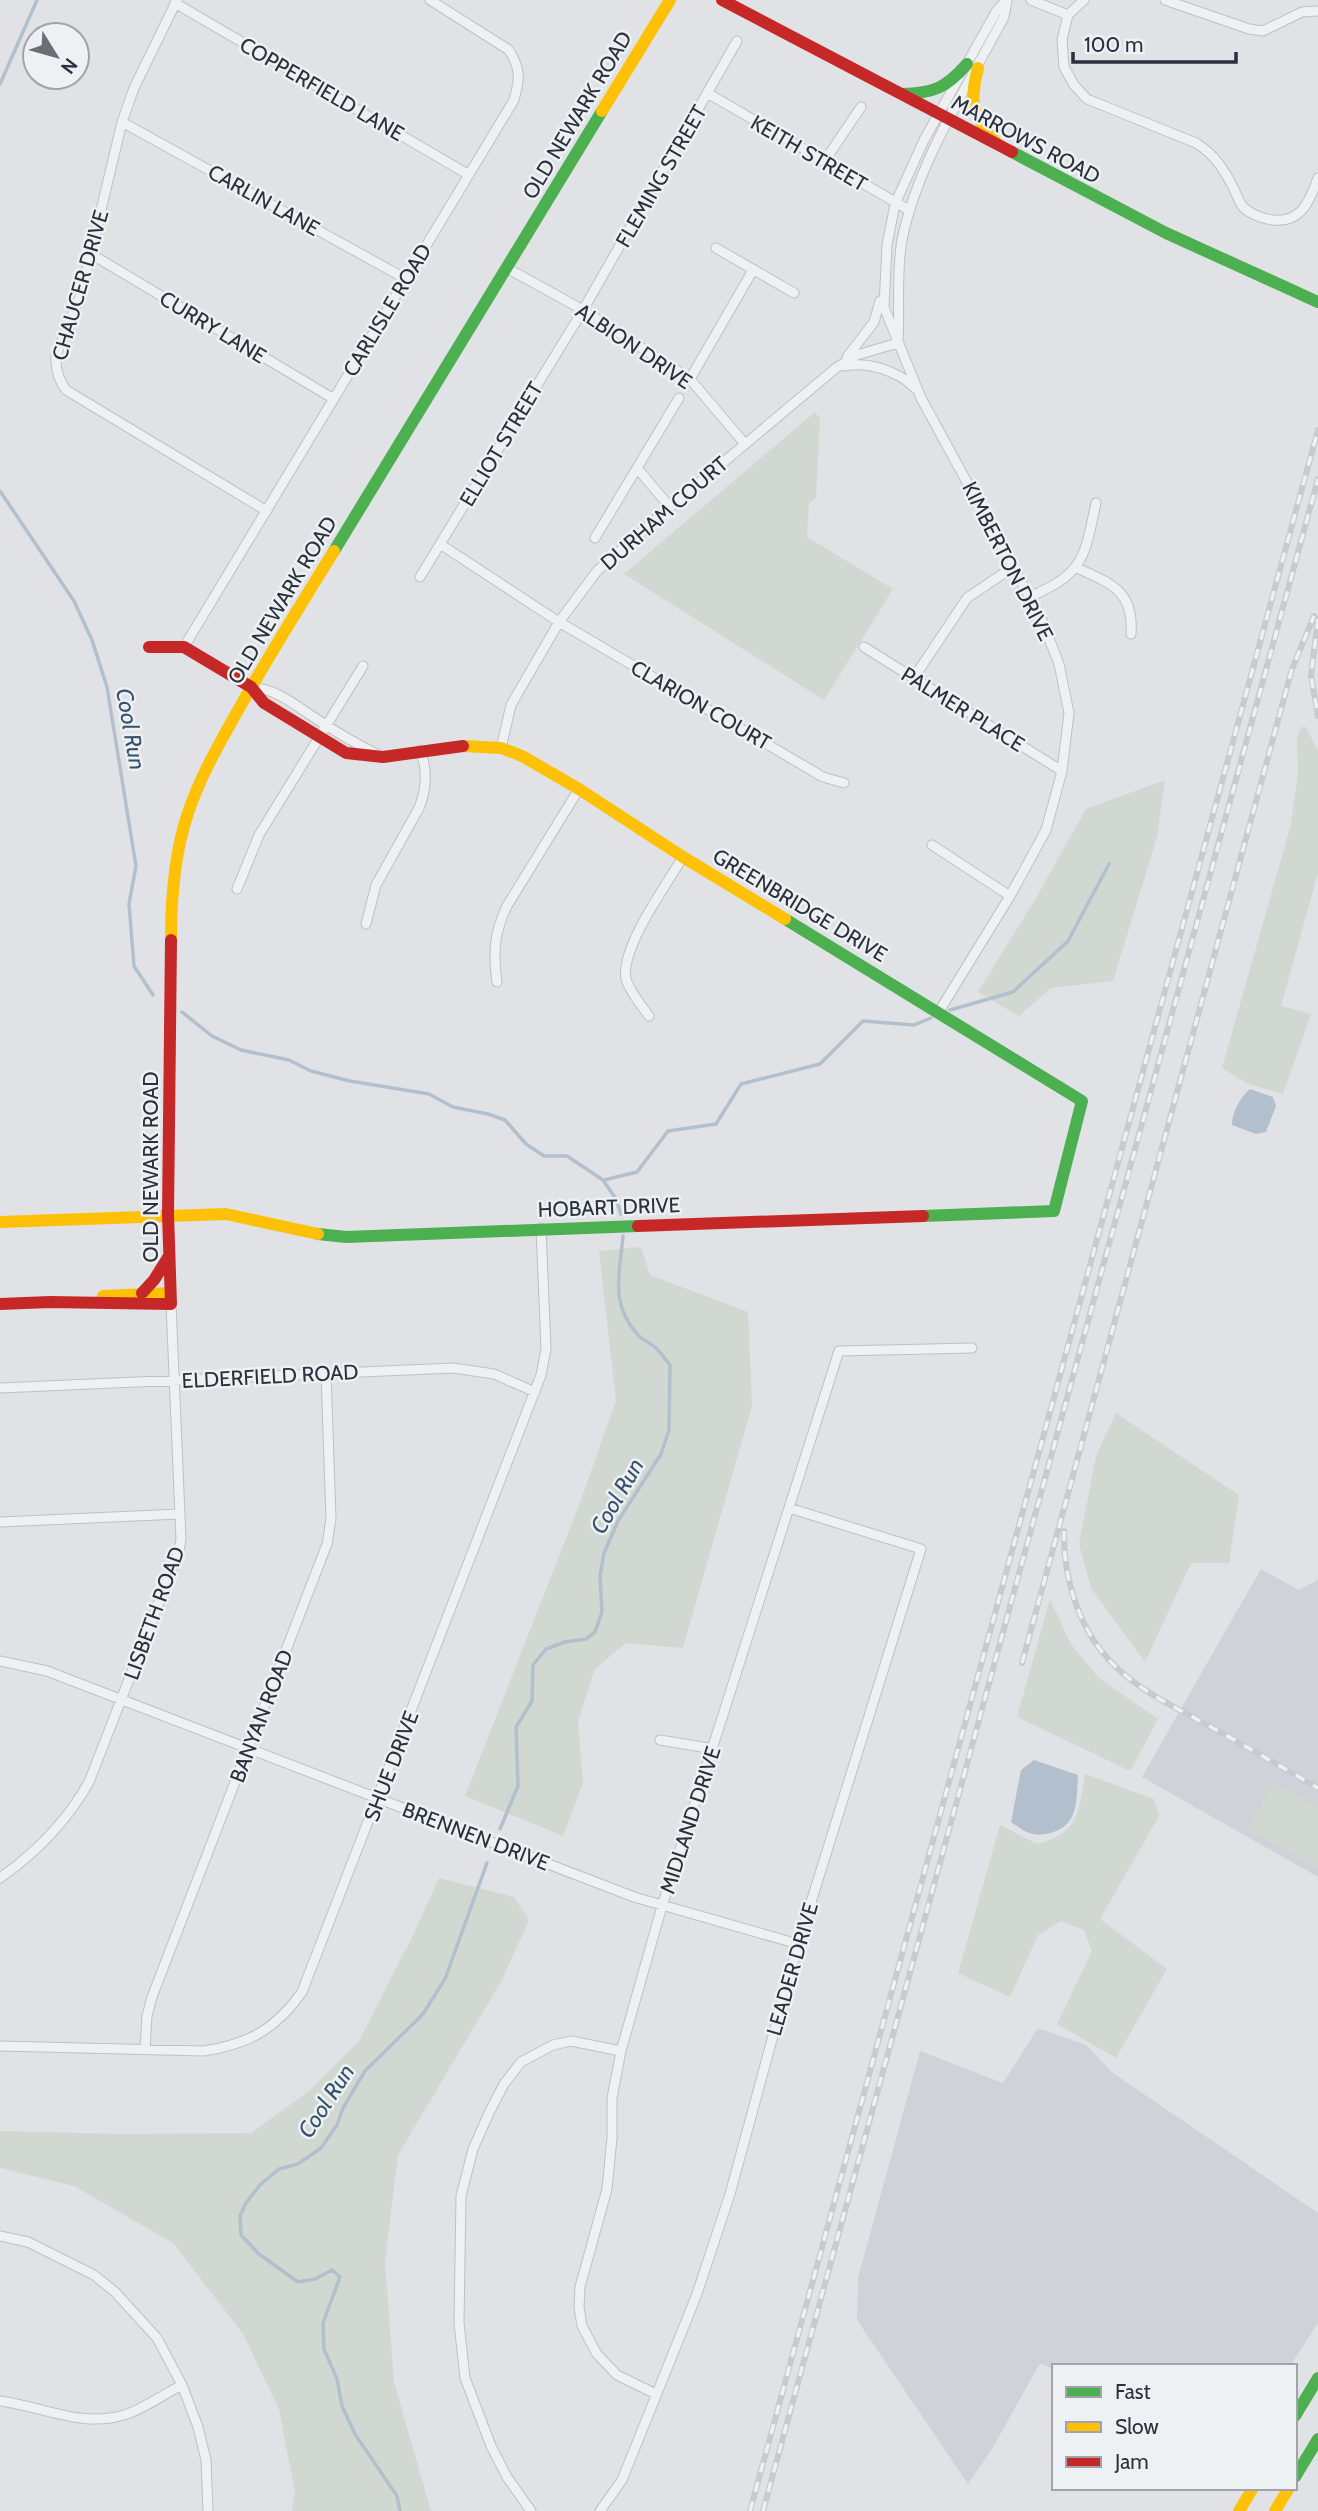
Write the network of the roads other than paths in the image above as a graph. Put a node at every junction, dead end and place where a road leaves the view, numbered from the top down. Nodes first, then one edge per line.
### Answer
1 (430, 0) edge
2 (670, 0) edge
3 (722, 0) edge
4 (1007, 0) edge
5 (1031, 0) edge
6 (1084, 0) edge
7 (1165, 0) edge
8 (176, 2) edge
9 (1318, 11) edge
10 (1068, 15) junction
11 (737, 41) dead end
12 (972, 66) junction
13 (709, 94) junction
14 (900, 94) junction
15 (861, 107) dead end
16 (944, 118) junction
17 (122, 122) junction
18 (999, 147) junction
19 (824, 162) junction
20 (469, 174) junction
21 (1318, 178) edge
22 (895, 204) junction
23 (909, 210) junction
24 (716, 248) dead end
25 (91, 254) junction
26 (506, 268) junction
27 (753, 270) junction
28 (406, 279) junction
29 (884, 282) junction
30 (794, 293) dead end
31 (1318, 302) edge
32 (583, 310) junction
33 (898, 343) junction
34 (835, 368) junction
35 (690, 379) junction
36 (918, 391) junction
37 (679, 398) dead end
38 (334, 399) junction
39 (745, 444) junction
40 (637, 468) junction
41 (1096, 503) dead end
42 (670, 507) junction
43 (267, 511) junction
44 (595, 538) dead end
45 (440, 544) junction
46 (1013, 567) junction
47 (1077, 568) junction
48 (420, 577) dead end
49 (1029, 597) junction
50 (559, 622) junction
51 (1131, 634) dead end
52 (149, 647) dead end
53 (184, 647) junction
54 (864, 647) dead end
55 (363, 666) dead end
56 (914, 679) junction
57 (251, 687) junction
58 (322, 731) junction
59 (501, 748) junction
60 (420, 750) junction
61 (1062, 771) junction
62 (844, 783) dead end
63 (579, 789) junction
64 (932, 845) dead end
65 (683, 857) junction
66 (237, 889) dead end
67 (1010, 896) junction
68 (366, 924) dead end
69 (497, 982) dead end
70 (938, 1013) junction
71 (649, 1016) dead end
72 (1054, 1211) joint
73 (168, 1214) junction
74 (0, 1222) edge
75 (541, 1228) junction
76 (169, 1256) junction
77 (142, 1293) junction
78 (171, 1298) junction
79 (50, 1302) junction
80 (0, 1304) edge
81 (972, 1348) dead end
82 (326, 1373) junction
83 (174, 1380) junction
84 (0, 1388) edge
85 (535, 1392) junction
86 (789, 1508) junction
87 (180, 1514) junction
88 (0, 1521) edge
89 (0, 1661) edge
90 (122, 1700) junction
91 (660, 1740) dead end
92 (249, 1748) junction
93 (714, 1749) junction
94 (378, 1798) junction
95 (0, 1878) edge
96 (662, 1906) junction
97 (798, 1944) junction
98 (0, 2046) edge
99 (145, 2049) junction
100 (621, 2051) junction
101 (0, 2236) edge
102 (1318, 2378) edge
103 (182, 2385) junction
104 (656, 2394) junction
105 (0, 2401) edge
106 (1297, 2413) edge
107 (1318, 2439) edge
108 (1297, 2474) edge
109 (1252, 2490) edge
110 (1288, 2490) edge
111 (208, 2511) edge
112 (531, 2511) edge
113 (600, 2511) edge
114 (1239, 2511) edge
115 (1275, 2511) edge

1 - 20 street, CARLISLE ROAD
2 - 26 street, OLD NEWARK ROAD
3 - 14 street, MARROWS ROAD
4 - 12 street
5 - 10 street
6 - 10 street
7 - 9 street
8 - 17 street, CHAUCER DRIVE
8 - 20 street, COPPERFIELD LANE
10 - 21 street
11 - 13 street, FLEMING STREET
12 - 14 street
12 - 16 street
12 - 18 street
13 - 19 street, KEITH STREET
13 - 32 street, FLEMING STREET
14 - 16 street, MARROWS ROAD
15 - 19 street
16 - 18 street, MARROWS ROAD
16 - 22 street, KIMBERTON DRIVE
16 - 23 street, KIMBERTON DRIVE
17 - 25 street, CHAUCER DRIVE
17 - 28 street, CARLIN LANE
18 - 31 street, MARROWS ROAD
19 - 22 street, KEITH STREET
20 - 28 street, CARLISLE ROAD
22 - 23 street, KEITH STREET
22 - 29 street, KIMBERTON DRIVE
23 - 33 street, KIMBERTON DRIVE
24 - 27 street
25 - 38 street, CURRY LANE
25 - 43 street, CHAUCER DRIVE
26 - 32 street, ALBION DRIVE
26 - 57 street, OLD NEWARK ROAD
27 - 30 street
27 - 35 street
28 - 38 street, CARLISLE ROAD
29 - 33 street, KIMBERTON DRIVE
29 - 34 street
32 - 35 street, ALBION DRIVE
32 - 45 street, ELLIOT STREET
33 - 34 street, DURHAM COURT
33 - 36 street, KIMBERTON DRIVE
34 - 36 street
34 - 39 street, DURHAM COURT
35 - 39 street, ALBION DRIVE
36 - 46 street, KIMBERTON DRIVE
37 - 40 street
38 - 43 street, CARLISLE ROAD
39 - 42 street, DURHAM COURT
40 - 42 street
40 - 44 street
41 - 47 street
42 - 50 street, DURHAM COURT
43 - 53 street, CARLISLE ROAD
45 - 48 street, ELLIOT STREET
45 - 50 street, CLARION COURT
46 - 49 street, KIMBERTON DRIVE
46 - 56 street
47 - 49 street
47 - 51 street
49 - 61 street, KIMBERTON DRIVE
50 - 59 street, DURHAM COURT
50 - 62 street, CLARION COURT
52 - 53 street
53 - 57 street, GREENBRIDGE DRIVE
54 - 56 street, PALMER PLACE
55 - 58 street
56 - 61 street, PALMER PLACE
57 - 58 street, GREENBRIDGE DRIVE
57 - 73 street, OLD NEWARK ROAD
58 - 60 street, GREENBRIDGE DRIVE
58 - 66 street
59 - 60 street, GREENBRIDGE DRIVE
59 - 63 street, GREENBRIDGE DRIVE
60 - 68 street
61 - 67 street, KIMBERTON DRIVE
63 - 65 street, GREENBRIDGE DRIVE
63 - 69 street
64 - 67 street
65 - 70 street, GREENBRIDGE DRIVE
65 - 71 street
67 - 70 street, KIMBERTON DRIVE
70 - 72 street, GREENBRIDGE DRIVE
72 - 75 street, HOBART DRIVE
73 - 74 street, HOBART DRIVE
73 - 75 street, HOBART DRIVE
73 - 76 street, OLD NEWARK ROAD
75 - 85 street, SHUE DRIVE
76 - 77 street
76 - 78 street, OLD NEWARK ROAD
77 - 78 street, OLD NEWARK ROAD
77 - 79 street, OLD NEWARK ROAD
78 - 79 street, OLD NEWARK ROAD
78 - 83 street, LISBETH ROAD
79 - 80 street, OLD NEWARK ROAD
81 - 86 street, MIDLAND DRIVE
82 - 83 street, ELDERFIELD ROAD
82 - 85 street, ELDERFIELD ROAD
82 - 92 street, BANYAN ROAD
83 - 84 street, ELDERFIELD ROAD
83 - 87 street, LISBETH ROAD
85 - 94 street, SHUE DRIVE
86 - 93 street, MIDLAND DRIVE
86 - 97 street, LEADER DRIVE
87 - 88 street
87 - 90 street, LISBETH ROAD
89 - 90 street, BRENNEN DRIVE
90 - 92 street, BRENNEN DRIVE
90 - 95 street, LISBETH ROAD
91 - 93 street
92 - 94 street, BRENNEN DRIVE
92 - 99 street, BANYAN ROAD
93 - 96 street, MIDLAND DRIVE
94 - 96 street, BRENNEN DRIVE
94 - 99 street, SHUE DRIVE
96 - 97 street, BRENNEN DRIVE
96 - 100 street, MIDLAND DRIVE
97 - 104 street, LEADER DRIVE
98 - 99 street, SHUE DRIVE
100 - 104 street, MIDLAND DRIVE
100 - 112 street
101 - 103 street
102 - 106 street
103 - 105 street
103 - 111 street
104 - 113 street, LEADER DRIVE
107 - 108 street
109 - 114 street
110 - 115 street

